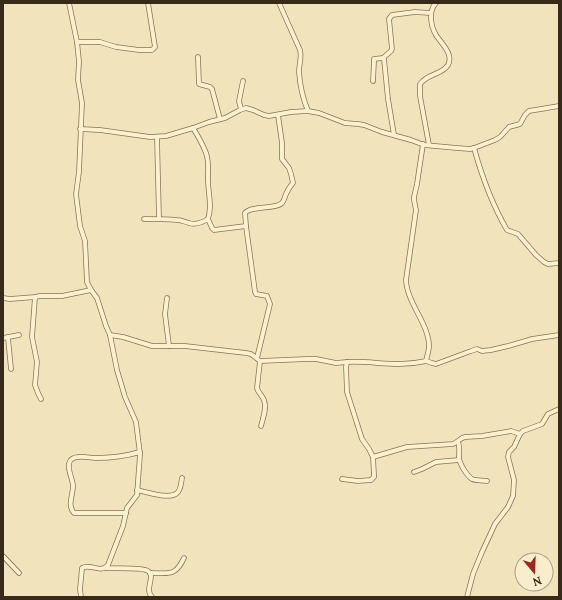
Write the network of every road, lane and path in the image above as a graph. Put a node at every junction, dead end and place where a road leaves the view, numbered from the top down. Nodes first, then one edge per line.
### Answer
1 (69, 3) edge
2 (148, 3) edge
3 (279, 3) edge
4 (436, 3) edge
5 (431, 13) junction
6 (77, 42) junction
7 (198, 57) dead end
8 (384, 58) junction
9 (243, 81) dead end
10 (373, 81) dead end
11 (559, 106) edge
12 (241, 109) junction
13 (308, 111) junction
14 (278, 115) junction
15 (220, 119) junction
16 (80, 128) junction
17 (193, 128) junction
18 (394, 135) junction
19 (157, 137) junction
20 (423, 144) junction
21 (429, 145) junction
22 (474, 148) junction
23 (144, 219) dead end
24 (159, 219) junction
25 (208, 219) junction
26 (246, 226) junction
27 (559, 263) edge
28 (90, 290) junction
29 (35, 297) junction
30 (3, 298) edge
31 (167, 298) dead end
32 (19, 335) dead end
33 (110, 335) junction
34 (559, 335) edge
35 (5, 338) edge
36 (169, 346) junction
37 (259, 359) junction
38 (426, 361) junction
39 (347, 362) junction
40 (11, 369) dead end
41 (41, 399) dead end
42 (559, 409) edge
43 (261, 426) dead end
44 (520, 434) junction
45 (458, 442) junction
46 (140, 452) junction
47 (372, 456) junction
48 (459, 460) junction
49 (414, 472) dead end
50 (182, 478) dead end
51 (342, 479) dead end
52 (487, 481) dead end
53 (137, 490) junction
54 (126, 513) junction
55 (3, 556) edge
56 (184, 558) dead end
57 (106, 568) junction
58 (19, 573) dead end
59 (150, 573) junction
60 (81, 597) edge
61 (152, 597) edge
62 (467, 597) edge

1 - 6 street
2 - 6 street
3 - 13 street
4 - 5 street
5 - 8 street
5 - 21 street
6 - 16 street
7 - 15 street
8 - 10 street
8 - 18 street
9 - 12 street
11 - 22 street
12 - 14 street
12 - 15 street
13 - 14 street
13 - 18 street
14 - 26 street
15 - 17 street
16 - 19 street
16 - 28 street
17 - 19 street
17 - 25 street
18 - 20 street
19 - 24 street
20 - 21 street
20 - 38 street
21 - 22 street
22 - 27 street
23 - 24 street
24 - 25 street
25 - 26 street
26 - 37 street
28 - 29 street
28 - 33 street
29 - 30 street
29 - 41 street
31 - 36 street
32 - 35 street
33 - 36 street
33 - 46 street
34 - 38 street
35 - 40 street
36 - 37 street
37 - 39 street
37 - 43 street
38 - 39 street
39 - 47 street
42 - 44 street
44 - 45 street
44 - 62 street
45 - 47 street
45 - 48 street
46 - 53 street
46 - 54 street
47 - 51 street
48 - 49 street
48 - 52 street
50 - 53 street
53 - 54 street
54 - 57 street
55 - 58 street
56 - 59 street
57 - 59 street
57 - 60 street
59 - 61 street

